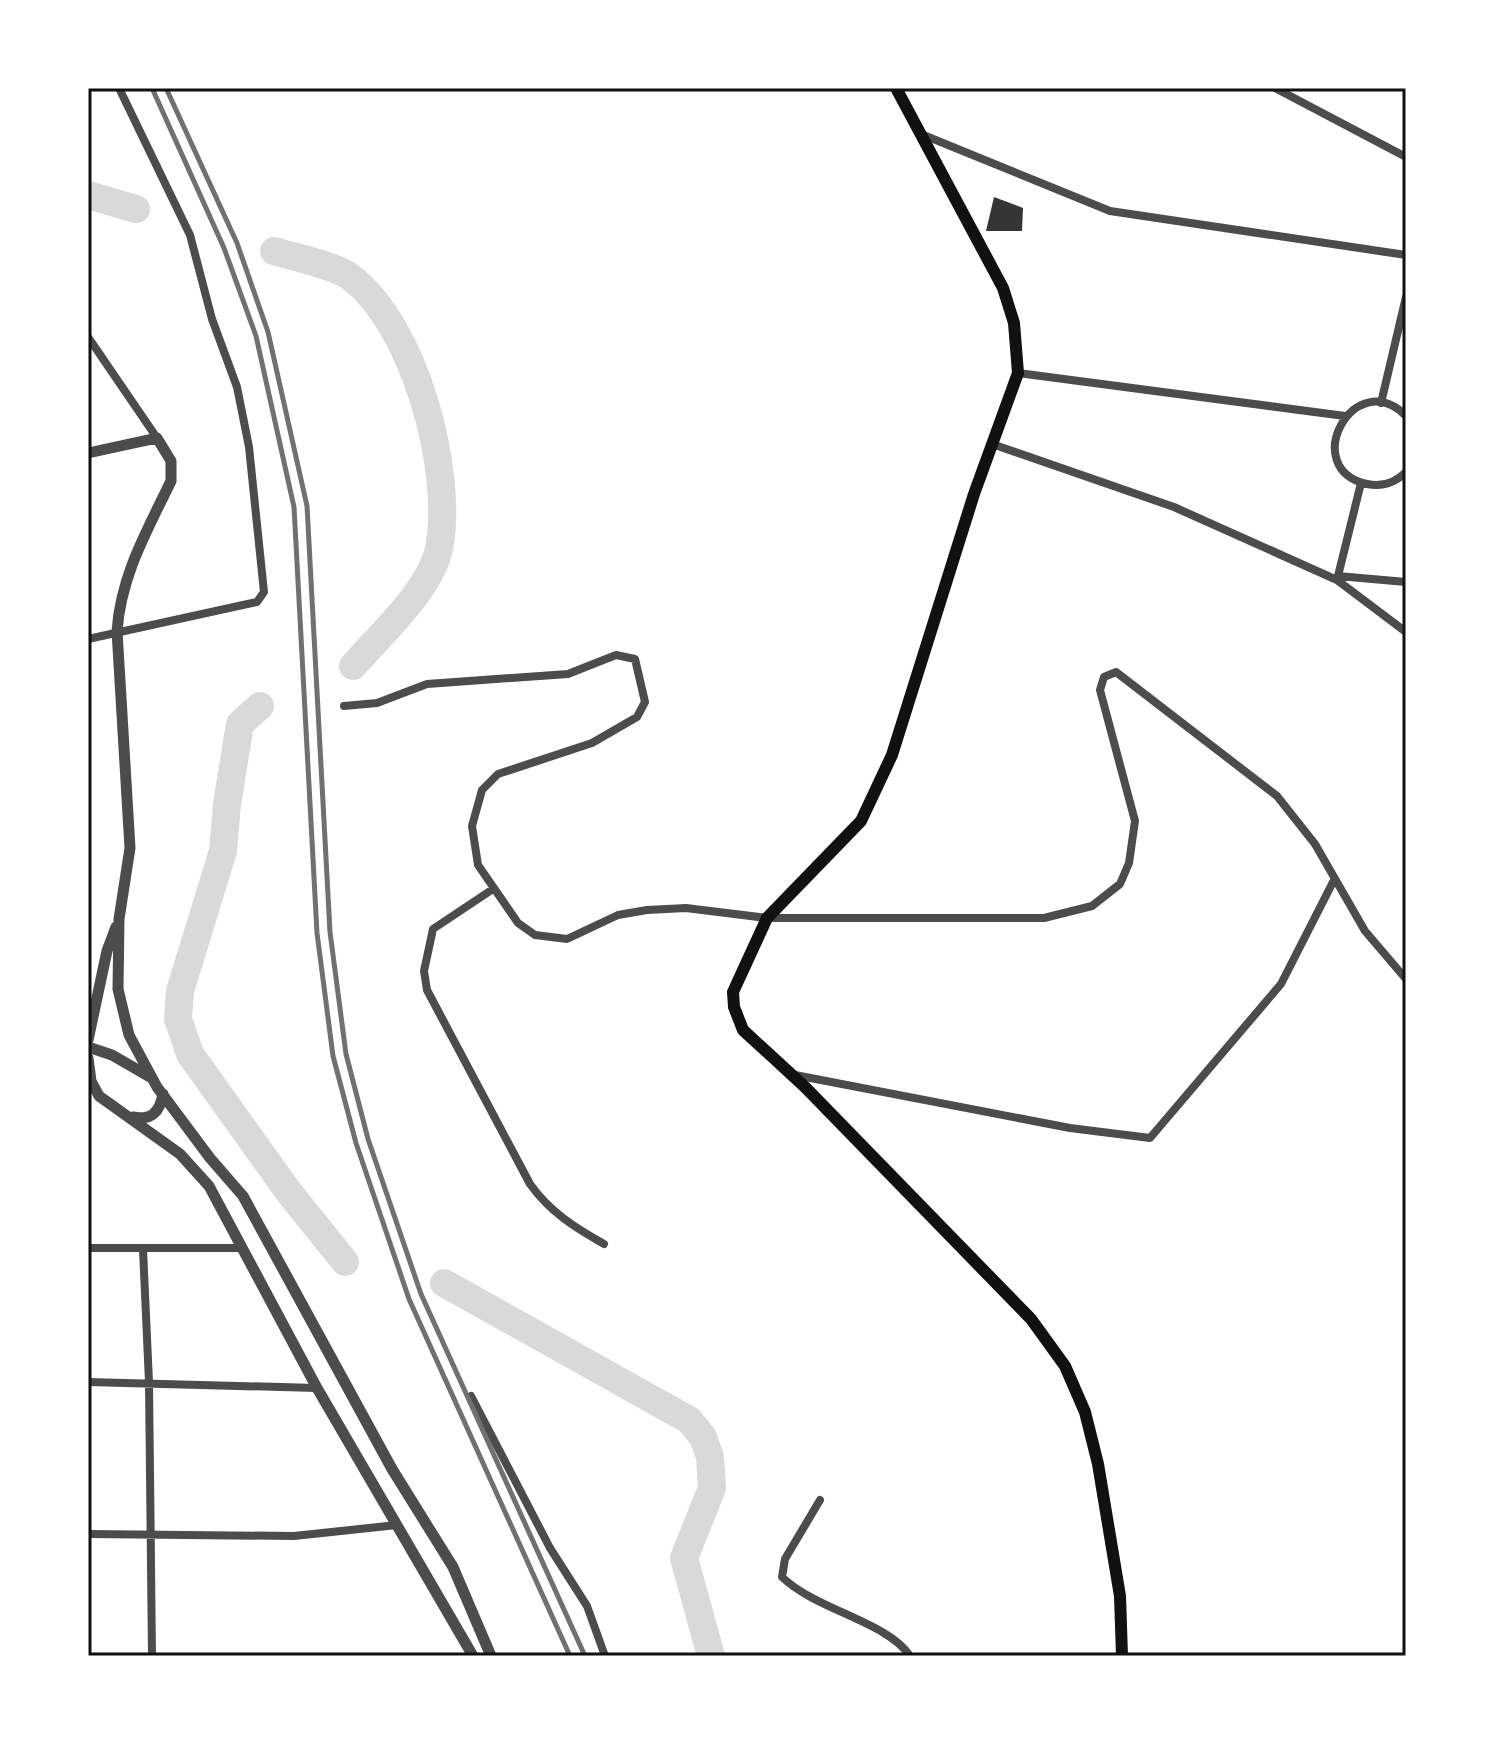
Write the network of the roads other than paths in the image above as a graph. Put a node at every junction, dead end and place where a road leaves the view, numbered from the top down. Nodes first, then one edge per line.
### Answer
1 (119, 88) edge
2 (896, 88) edge
3 (1275, 88) edge
4 (920, 133) junction
5 (1406, 157) edge
6 (1406, 255) edge
7 (1406, 297) edge
8 (88, 337) edge
9 (1018, 373) junction
10 (1381, 403) junction
11 (1345, 416) junction
12 (1406, 416) edge
13 (157, 438) junction
14 (992, 444) junction
15 (88, 453) edge
16 (1406, 472) edge
17 (1361, 483) junction
18 (1337, 578) junction
19 (1406, 582) edge
20 (117, 631) junction
21 (1406, 632) edge
22 (88, 639) edge
23 (344, 706) dead end
24 (1334, 880) junction
25 (493, 889) junction
26 (767, 918) junction
27 (119, 919) junction
28 (1406, 979) edge
29 (88, 1040) edge
30 (88, 1047) edge
31 (88, 1058) edge
32 (792, 1075) junction
33 (154, 1080) junction
34 (163, 1094) junction
35 (94, 1095) edge
36 (133, 1117) junction
37 (604, 1244) dead end
38 (88, 1248) edge
39 (243, 1248) junction
40 (143, 1249) junction
41 (88, 1382) edge
42 (149, 1382) junction
43 (317, 1388) junction
44 (471, 1396) dead end
45 (820, 1500) dead end
46 (397, 1525) junction
47 (150, 1533) junction
48 (88, 1534) edge
49 (443, 1551) junction
50 (419, 1559) junction
51 (453, 1567) junction
52 (431, 1579) junction
53 (152, 1656) edge
54 (473, 1656) edge
55 (491, 1656) edge
56 (605, 1656) edge
57 (910, 1656) edge
58 (1122, 1656) edge

1 - 20 street
2 - 4 main road
3 - 5 street
4 - 6 street
4 - 9 main road
7 - 10 street
8 - 13 street
9 - 11 street
9 - 14 main road
10 - 11 street
10 - 12 street
11 - 17 street
13 - 15 street
13 - 20 street
14 - 18 street
14 - 26 main road
16 - 17 street
17 - 18 street
18 - 19 street
18 - 21 street
20 - 22 street
20 - 27 street
23 - 25 street
24 - 26 street
24 - 28 street
24 - 32 street
25 - 26 street
25 - 37 street
26 - 32 main road
27 - 29 street
27 - 33 street
30 - 33 street
31 - 35 street
32 - 58 main road
33 - 34 street
34 - 36 street
34 - 49 street
35 - 36 street
36 - 39 street
38 - 40 street
39 - 40 street
39 - 43 street
40 - 42 street
41 - 42 street
42 - 43 street
42 - 47 street
43 - 46 street
44 - 56 street
45 - 57 street
46 - 47 street
46 - 50 street
47 - 48 street
47 - 53 street
49 - 50 street
49 - 51 street
50 - 52 street
51 - 52 street
51 - 55 street
52 - 54 street

